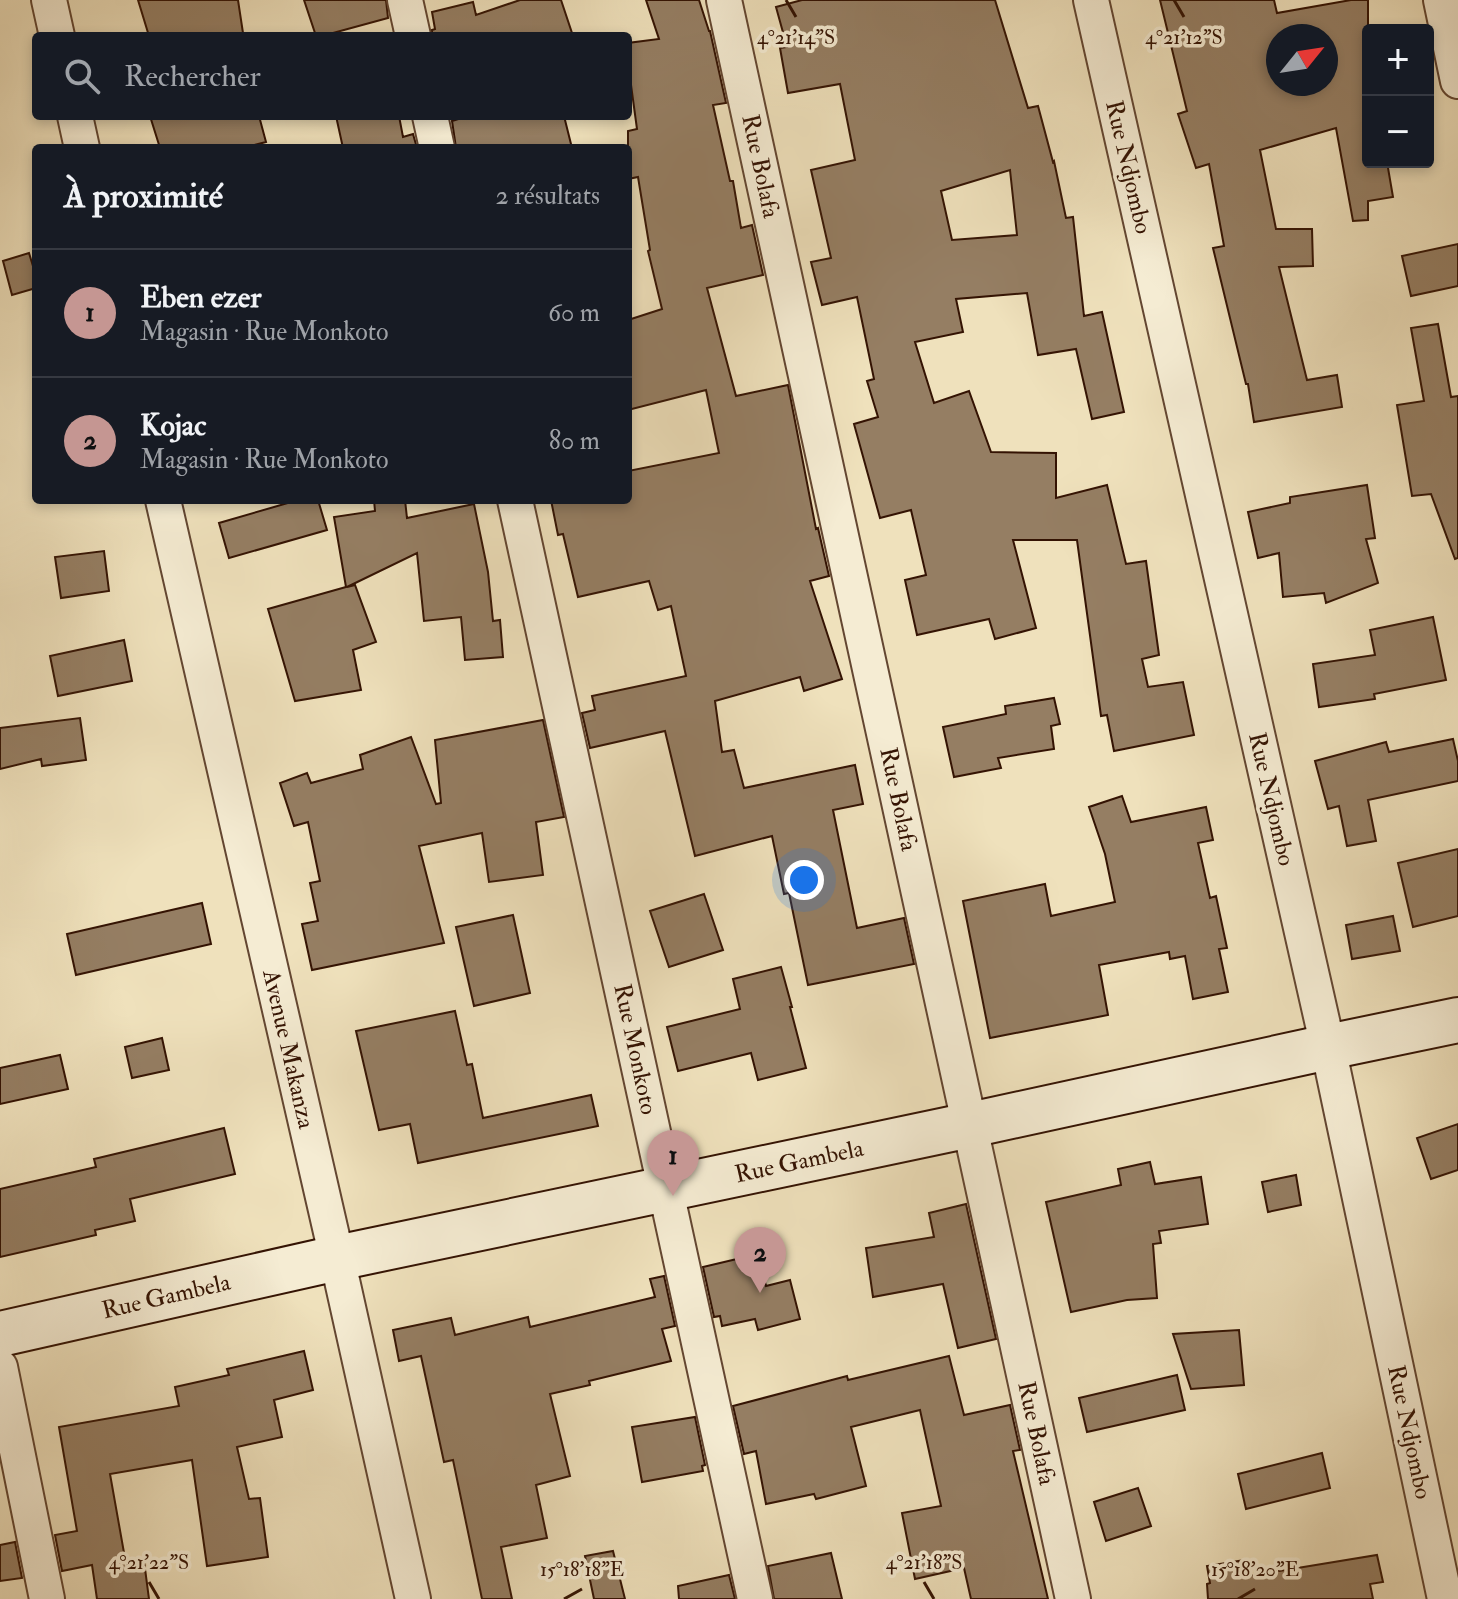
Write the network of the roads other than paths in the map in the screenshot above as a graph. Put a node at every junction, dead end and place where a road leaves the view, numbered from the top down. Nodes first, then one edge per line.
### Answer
1 (49, 0) edge
2 (405, 0) edge
3 (724, 0) edge
4 (1091, 0) edge
5 (1441, 0) edge
6 (56, 32) edge
7 (412, 32) edge
8 (1458, 81) edge
9 (76, 120) edge
10 (431, 120) edge
11 (81, 144) edge
12 (436, 144) edge
13 (164, 504) edge
14 (516, 504) edge
15 (1458, 1020) edge
16 (1328, 1047) junction
17 (970, 1125) junction
18 (666, 1188) junction
19 (337, 1258) junction
20 (0, 1334) edge
21 (0, 1367) edge
22 (47, 1599) edge
23 (413, 1599) edge
24 (755, 1599) edge
25 (1073, 1599) edge
26 (1445, 1599) edge

1 - 6 street
2 - 7 street
3 - 17 street, Rue Bolafa
4 - 16 street, Rue Ndjombo
5 - 8 street
9 - 11 street
10 - 12 street
13 - 19 street, Avenue Makanza
14 - 18 street, Rue Monkoto
15 - 16 street, Rue Gambela
16 - 17 street, Rue Gambela
16 - 26 street, Rue Ndjombo
17 - 18 street, Rue Gambela
17 - 25 street, Rue Bolafa
18 - 19 street, Rue Gambela
18 - 24 street, Rue Monkoto
19 - 20 street, Rue Gambela
19 - 23 street, Avenue Makanza
21 - 22 street

